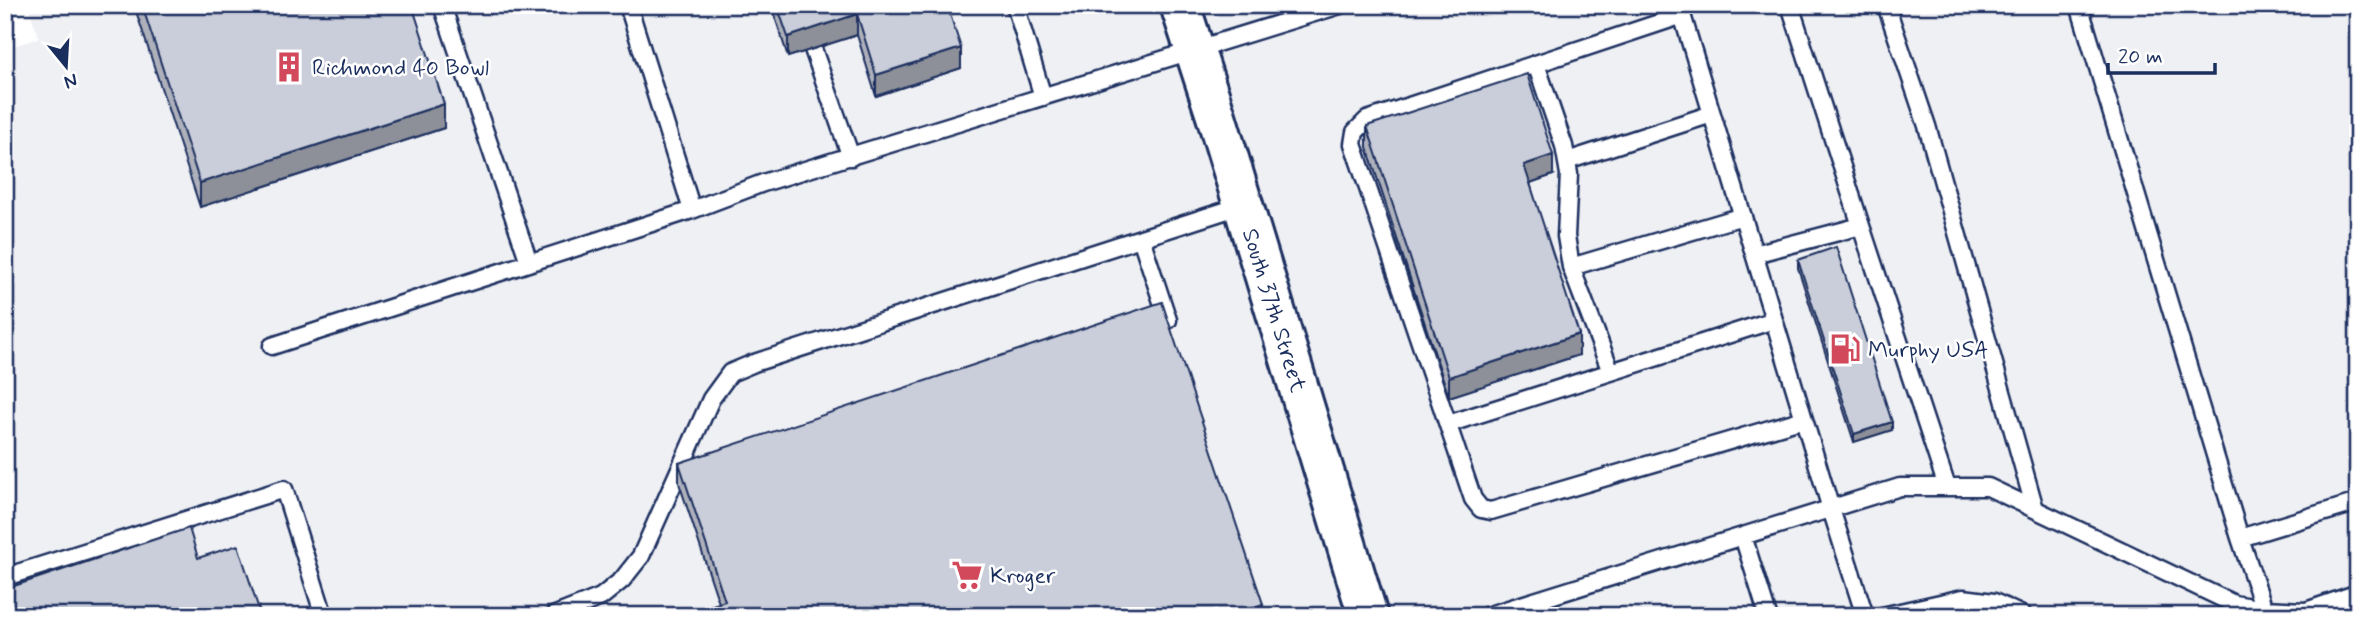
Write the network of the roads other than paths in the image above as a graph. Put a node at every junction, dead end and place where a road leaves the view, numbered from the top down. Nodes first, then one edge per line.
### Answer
1 (442, 5) edge
2 (628, 5) edge
3 (1016, 5) edge
4 (1180, 5) edge
5 (1340, 5) edge
6 (1790, 5) edge
7 (1886, 5) edge
8 (2079, 5) edge
9 (1681, 10) edge
10 (813, 49) edge
11 (1195, 52) junction
12 (1536, 64) junction
13 (1044, 97) junction
14 (1712, 114) junction
15 (851, 157) junction
16 (1567, 161) junction
17 (1243, 205) junction
18 (692, 209) junction
19 (1742, 216) junction
20 (1861, 226) junction
21 (1141, 238) junction
22 (1754, 254) junction
23 (530, 262) junction
24 (1571, 267) junction
25 (1774, 320) junction
26 (1171, 329) edge
27 (272, 346) dead end
28 (1611, 372) junction
29 (1804, 419) junction
30 (1448, 424) junction
31 (1947, 487) junction
32 (2358, 502) edge
33 (1831, 509) junction
34 (2035, 509) junction
35 (1743, 536) junction
36 (2240, 538) junction
37 (5, 577) edge
38 (2358, 593) edge
39 (2264, 609) junction
40 (2233, 610) edge
41 (324, 616) edge
42 (553, 616) edge
43 (1368, 616) edge
44 (1486, 616) edge
45 (1768, 616) edge
46 (1865, 616) edge
47 (1882, 616) edge
48 (2024, 616) edge

1 - 23 lane
2 - 18 lane
3 - 13 lane
4 - 11 street, South 37th Street
5 - 11 lane
6 - 20 lane
7 - 34 lane
8 - 36 lane
9 - 12 lane
9 - 14 lane
10 - 15 lane
11 - 13 lane
11 - 17 street, South 37th Street
12 - 16 lane
12 - 30 lane
13 - 15 lane
14 - 16 lane
14 - 19 lane
15 - 18 lane
16 - 24 lane
17 - 21 lane
17 - 43 street, South 37th Street
18 - 23 lane
19 - 22 lane
19 - 24 lane
20 - 22 lane
20 - 31 lane
21 - 26 lane
21 - 42 lane
22 - 25 lane
23 - 27 lane
24 - 28 lane
25 - 28 lane
25 - 29 lane
28 - 30 lane
29 - 30 lane
29 - 33 lane
31 - 33 lane
31 - 34 lane
32 - 36 lane
33 - 35 lane
33 - 46 lane
34 - 40 lane
35 - 44 lane
35 - 45 lane
36 - 39 lane
37 - 41 lane
38 - 39 lane
39 - 40 lane
47 - 48 lane

